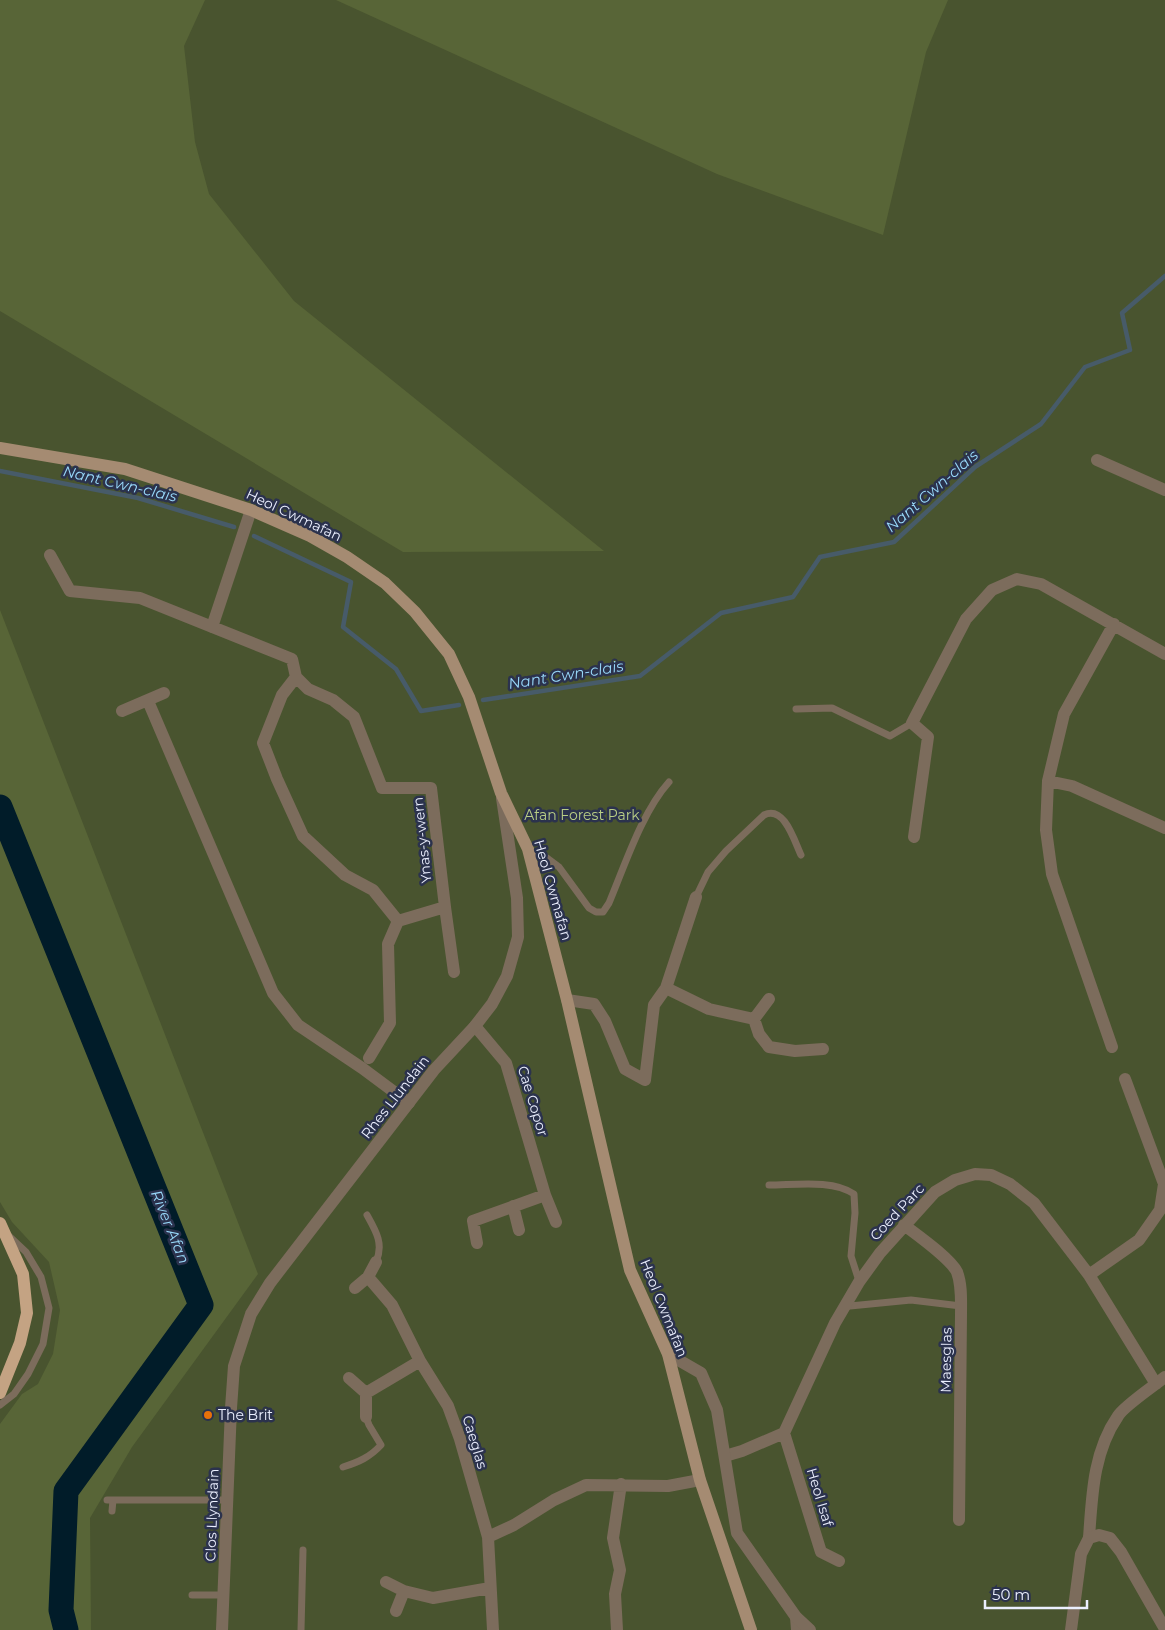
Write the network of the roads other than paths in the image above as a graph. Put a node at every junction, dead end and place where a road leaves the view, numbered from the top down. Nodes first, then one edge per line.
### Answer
1 (0, 448) edge
2 (1097, 460) dead end
3 (1165, 490) edge
4 (251, 510) junction
5 (50, 555) dead end
6 (1114, 624) junction
7 (212, 627) junction
8 (1165, 654) edge
9 (296, 677) junction
10 (164, 693) dead end
11 (148, 701) junction
12 (796, 709) dead end
13 (122, 711) dead end
14 (912, 723) junction
15 (1048, 781) junction
16 (670, 782) dead end
17 (501, 793) junction
18 (1165, 828) edge
19 (914, 837) dead end
20 (530, 855) junction
21 (800, 855) dead end
22 (696, 897) joint
23 (444, 907) junction
24 (398, 921) junction
25 (454, 972) dead end
26 (666, 988) junction
27 (769, 999) dead end
28 (567, 1000) junction
29 (754, 1019) junction
30 (475, 1026) junction
31 (1112, 1047) dead end
32 (823, 1050) dead end
33 (369, 1058) dead end
34 (1125, 1079) dead end
35 (409, 1103) junction
36 (768, 1185) dead end
37 (545, 1195) junction
38 (513, 1206) junction
39 (366, 1215) dead end
40 (556, 1222) dead end
41 (904, 1225) junction
42 (3, 1228) edge
43 (519, 1230) dead end
44 (477, 1243) dead end
45 (376, 1262) joint
46 (1089, 1275) junction
47 (368, 1277) junction
48 (859, 1282) junction
49 (355, 1288) dead end
50 (846, 1305) junction
51 (961, 1306) junction
52 (668, 1354) junction
53 (420, 1362) junction
54 (349, 1378) dead end
55 (1161, 1380) edge
56 (0, 1393) edge
57 (366, 1393) junction
58 (231, 1402) joint
59 (0, 1405) edge
60 (366, 1417) joint
61 (784, 1433) junction
62 (725, 1456) junction
63 (343, 1467) dead end
64 (700, 1480) junction
65 (621, 1484) junction
66 (228, 1500) junction
67 (112, 1511) dead end
68 (959, 1520) dead end
69 (488, 1537) junction
70 (1089, 1538) junction
71 (303, 1550) dead end
72 (839, 1561) dead end
73 (386, 1582) dead end
74 (490, 1588) junction
75 (404, 1591) junction
76 (192, 1595) dead end
77 (223, 1596) junction
78 (396, 1611) dead end
79 (797, 1624) edge
80 (751, 1629) edge
81 (1165, 1629) edge
82 (222, 1630) edge
83 (301, 1630) edge
84 (493, 1630) edge
85 (617, 1630) edge
86 (810, 1630) edge
87 (1070, 1630) edge

1 - 4 main road, Heol Cwmafan
2 - 3 street
4 - 7 street
4 - 17 main road, Heol Cwmafan
5 - 7 street, Ynas-y-wern
6 - 8 street
6 - 14 street
6 - 15 street
7 - 9 street, Ynas-y-wern
9 - 23 street, Ynas-y-wern
9 - 24 street
10 - 11 street
11 - 13 street
11 - 35 street
12 - 14 lane
14 - 19 street
15 - 18 street
15 - 31 street
16 - 20 lane
17 - 20 main road, Heol Cwmafan
17 - 30 street, Rhes Llundain
20 - 28 main road, Heol Cwmafan
21 - 22 lane
22 - 26 street
23 - 24 street
23 - 25 street
24 - 33 street
26 - 28 street
26 - 29 street
27 - 29 street
28 - 52 main road, Heol Cwmafan
29 - 32 street
30 - 35 street, Rhes Llundain
30 - 37 street, Cae Copor
34 - 46 street
35 - 58 street, Rhes Llundain
36 - 48 lane
37 - 38 street
37 - 40 street, Cae Copor
38 - 43 street
38 - 44 street
39 - 45 lane
41 - 46 street, Coed Parc
41 - 48 street, Coed Parc
41 - 51 street, Maesglas
42 - 56 main road
42 - 59 lane
45 - 47 street
46 - 55 street, Coed Parc
47 - 49 street
47 - 53 street, Caeglas
48 - 50 street, Coed Parc
50 - 51 lane
50 - 61 street, Coed Parc
51 - 68 street, Maesglas
52 - 62 street
52 - 64 main road, Heol Cwmafan
53 - 57 street
53 - 69 street, Caeglas
54 - 57 street
55 - 70 street
57 - 60 street
58 - 66 street, Clos Llyndain
60 - 63 lane
61 - 62 street
61 - 72 street, Heol Isaf
62 - 79 street
64 - 65 street
64 - 80 main road, Heol Cwmafan
65 - 69 street
65 - 85 street
66 - 67 lane
66 - 77 street, Clos Llyndain
69 - 74 street, Caeglas
70 - 81 street
70 - 87 street
71 - 83 lane
73 - 75 street
74 - 75 street
74 - 84 street, Caeglas
75 - 78 street
76 - 77 lane
77 - 82 street, Clos Llyndain
79 - 86 street

